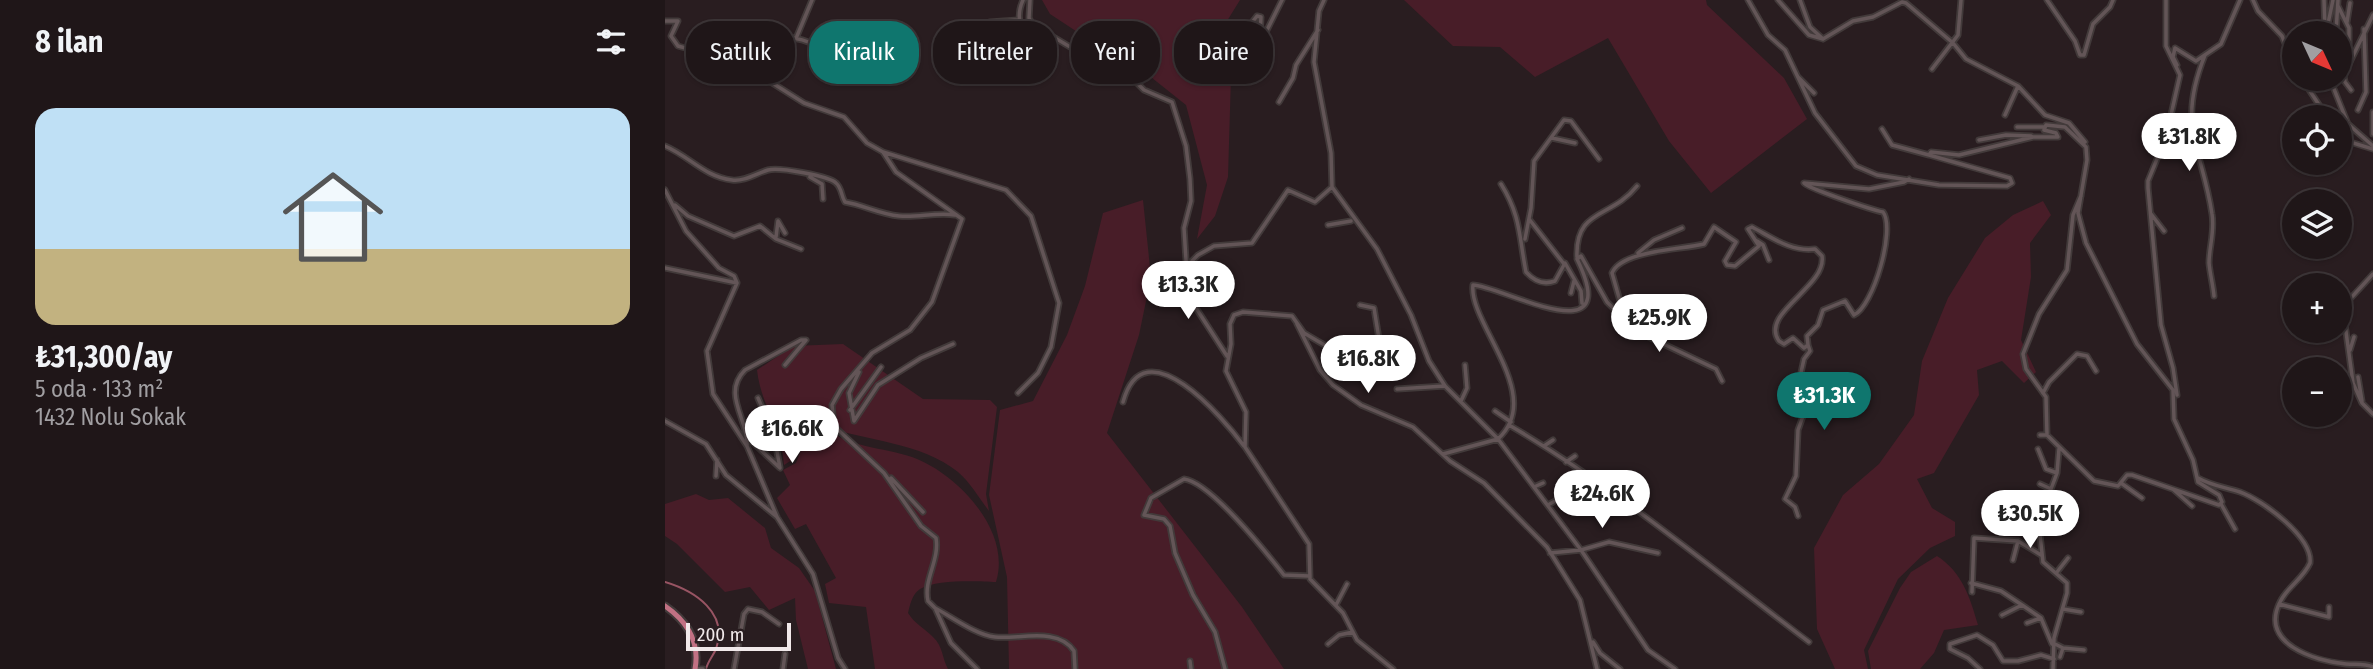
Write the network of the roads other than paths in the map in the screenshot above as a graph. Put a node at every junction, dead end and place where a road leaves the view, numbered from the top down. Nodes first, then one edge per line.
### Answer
1 (811, 0) edge
2 (1023, 0) edge
3 (1030, 0) edge
4 (1282, 0) edge
5 (1324, 0) edge
6 (1748, 0) edge
7 (1778, 0) edge
8 (1800, 0) edge
9 (1961, 0) edge
10 (2047, 0) edge
11 (2113, 0) edge
12 (2166, 0) edge
13 (2240, 0) edge
14 (2253, 0) edge
15 (2324, 0) edge
16 (2336, 0) edge
17 (1902, 1) edge
18 (2350, 4) dead end
19 (2338, 6) junction
20 (2373, 15) edge
21 (1018, 20) edge
22 (665, 21) edge
23 (1272, 21) edge
24 (2325, 21) edge
25 (2330, 21) edge
26 (2337, 21) edge
27 (2346, 21) edge
28 (2347, 21) edge
29 (1319, 29) junction
30 (2364, 29) junction
31 (797, 36) joint
32 (2282, 38) edge
33 (1823, 39) junction
34 (809, 40) edge
35 (1953, 43) junction
36 (686, 48) edge
37 (2205, 55) junction
38 (2352, 57) edge
39 (1932, 69) dead end
40 (2179, 70) junction
41 (1796, 75) junction
42 (777, 84) edge
43 (2018, 86) junction
44 (2335, 91) edge
45 (1814, 93) dead end
46 (1279, 102) dead end
47 (2358, 110) dead end
48 (2373, 112) edge
49 (2005, 116) dead end
50 (2017, 127) dead end
51 (2044, 127) junction
52 (1882, 129) dead end
53 (2373, 134) edge
54 (2033, 137) junction
55 (1552, 138) junction
56 (1979, 140) dead end
57 (2352, 140) edge
58 (1575, 143) dead end
59 (665, 146) edge
60 (2086, 147) junction
61 (2373, 148) edge
62 (883, 152) junction
63 (1929, 155) junction
64 (1599, 159) dead end
65 (808, 176) junction
66 (1909, 178) junction
67 (1501, 184) dead end
68 (1637, 186) dead end
69 (1332, 187) junction
70 (665, 190) edge
71 (2081, 196) junction
72 (823, 199) dead end
73 (675, 205) junction
74 (2150, 213) junction
75 (959, 216) junction
76 (1529, 219) junction
77 (1351, 221) dead end
78 (1328, 225) dead end
79 (1682, 228) dead end
80 (2164, 231) dead end
81 (785, 233) dead end
82 (776, 239) junction
83 (1755, 240) junction
84 (1524, 244) junction
85 (801, 249) dead end
86 (1636, 254) junction
87 (1577, 257) junction
88 (1769, 260) dead end
89 (1564, 264) junction
90 (665, 268) edge
91 (2373, 274) edge
92 (1187, 276) junction
93 (1574, 279) junction
94 (737, 283) junction
95 (1571, 293) dead end
96 (2214, 296) dead end
97 (1360, 305) dead end
98 (1582, 305) junction
99 (1620, 311) junction
100 (1296, 322) junction
101 (2354, 337) dead end
102 (953, 344) dead end
103 (1808, 345) junction
104 (2349, 352) junction
105 (1228, 358) junction
106 (785, 365) dead end
107 (1465, 365) dead end
108 (881, 367) dead end
109 (860, 370) junction
110 (2096, 372) dead end
111 (2358, 377) dead end
112 (1722, 381) dead end
113 (1844, 384) dead end
114 (1445, 386) junction
115 (1798, 386) junction
116 (1397, 389) dead end
117 (1018, 393) dead end
118 (2043, 393) junction
119 (758, 398) dead end
120 (2175, 400) junction
121 (1461, 401) junction
122 (1123, 402) dead end
123 (2362, 403) junction
124 (850, 410) junction
125 (1495, 411) dead end
126 (2373, 414) edge
127 (665, 421) edge
128 (1510, 424) junction
129 (2040, 435) dead end
130 (2047, 435) junction
131 (748, 438) junction
132 (1498, 439) junction
133 (1553, 440) dead end
134 (747, 446) junction
135 (1544, 446) junction
136 (1245, 447) junction
137 (2038, 449) dead end
138 (2059, 449) junction
139 (1443, 454) junction
140 (1574, 456) dead end
141 (717, 458) junction
142 (1566, 462) junction
143 (884, 472) junction
144 (1580, 472) junction
145 (2057, 473) junction
146 (716, 476) dead end
147 (2196, 477) junction
148 (1543, 483) dead end
149 (2121, 483) junction
150 (2040, 484) dead end
151 (1534, 487) junction
152 (2169, 487) junction
153 (2051, 489) junction
154 (2142, 498) dead end
155 (2221, 504) junction
156 (1548, 505) junction
157 (2192, 506) dead end
158 (923, 512) dead end
159 (1798, 516) dead end
160 (777, 517) junction
161 (2235, 529) dead end
162 (2018, 541) junction
163 (1581, 550) junction
164 (1550, 553) junction
165 (1658, 553) dead end
166 (2042, 556) junction
167 (2067, 558) dead end
168 (2013, 560) dead end
169 (2057, 572) junction
170 (1309, 576) junction
171 (1971, 583) junction
172 (1347, 584) dead end
173 (1972, 592) dead end
174 (2279, 604) junction
175 (1336, 605) junction
176 (2022, 605) junction
177 (665, 606) edge
178 (2329, 607) dead end
179 (935, 608) junction
180 (2063, 610) junction
181 (2081, 612) dead end
182 (2002, 615) dead end
183 (2041, 618) junction
184 (2027, 623) dead end
185 (779, 624) dead end
186 (1353, 632) junction
187 (1591, 640) junction
188 (1809, 642) dead end
189 (1328, 644) dead end
190 (2053, 644) junction
191 (2063, 648) junction
192 (2084, 650) dead end
193 (785, 654) dead end
194 (2057, 658) junction
195 (1191, 661) dead end
196 (2373, 667) edge
197 (1596, 668) edge
198 (695, 669) edge
199 (702, 669) edge
200 (734, 669) edge
201 (783, 669) edge
202 (845, 669) edge
203 (977, 669) edge
204 (1075, 669) edge
205 (1191, 669) edge
206 (1225, 669) edge
207 (1393, 669) edge
208 (1620, 669) edge
209 (1675, 669) edge
210 (1980, 669) edge
211 (2053, 669) edge

1 - 31 street
2 - 21 street
3 - 92 street
4 - 23 street
5 - 29 street
6 - 41 street
7 - 33 street
8 - 33 street
9 - 35 street
10 - 11 street
12 - 40 street
13 - 37 street
14 - 32 street
15 - 24 street
16 - 19 street
16 - 25 street
17 - 33 street
17 - 35 street
18 - 28 street
19 - 26 street
19 - 27 street
20 - 30 street
22 - 36 street
29 - 46 street
29 - 69 street
30 - 38 street
30 - 47 street
31 - 34 street
35 - 39 street
35 - 43 street
37 - 40 street
37 - 96 street
40 - 74 street
41 - 45 street
41 - 66 street
42 - 62 street
43 - 49 street
43 - 60 street
44 - 61 street
48 - 53 street
50 - 51 street
51 - 54 street
51 - 60 street
52 - 63 street
54 - 56 street
54 - 63 street
55 - 58 street
55 - 64 street
55 - 76 street
57 - 61 street
59 - 65 street
60 - 71 street
62 - 75 street
62 - 117 street
63 - 66 street
65 - 72 street
65 - 75 street
66 - 103 street
67 - 84 street
68 - 87 street
69 - 92 street
69 - 114 street
70 - 73 street
71 - 118 street
71 - 120 street
73 - 82 street
73 - 94 street
74 - 80 street
74 - 120 street
75 - 109 street
76 - 84 street
76 - 89 street
77 - 78 street
79 - 86 street
81 - 82 street
82 - 85 street
83 - 86 street
83 - 88 street
83 - 103 street
84 - 89 street
86 - 99 street
87 - 98 street
87 - 99 street
89 - 93 street
90 - 94 street
91 - 104 street
92 - 105 street
93 - 95 street
93 - 98 street
94 - 134 street
97 - 100 street
98 - 128 street
99 - 112 street
100 - 105 street
100 - 139 street
101 - 104 street
102 - 124 street
103 - 115 street
104 - 123 street
105 - 136 street
106 - 131 street
107 - 121 street
108 - 124 street
109 - 124 street
109 - 143 street
110 - 118 street
111 - 123 street
113 - 115 street
114 - 116 street
114 - 121 street
115 - 159 street
118 - 130 street
119 - 131 street
120 - 147 street
121 - 132 street
122 - 136 street
123 - 126 street
125 - 128 street
127 - 141 street
128 - 132 street
128 - 135 street
129 - 130 street
130 - 138 street
131 - 134 street
132 - 139 street
132 - 151 street
133 - 135 street
134 - 160 street
135 - 142 street
136 - 170 street
137 - 145 street
138 - 145 street
138 - 149 street
139 - 164 street
140 - 142 street
141 - 146 street
141 - 160 street
142 - 144 street
143 - 158 street
143 - 179 street
144 - 156 street
144 - 188 street
145 - 153 street
147 - 155 street
147 - 174 street
148 - 151 street
149 - 152 street
149 - 154 street
150 - 153 street
151 - 156 street
152 - 155 street
152 - 157 street
153 - 166 street
155 - 161 street
156 - 163 street
160 - 202 street
162 - 166 street
162 - 168 street
162 - 171 street
163 - 164 street
163 - 165 street
163 - 209 street
164 - 187 street
166 - 169 street
167 - 169 street
169 - 180 street
170 - 175 street
170 - 206 street
171 - 173 street
171 - 176 street
172 - 175 street
174 - 178 street
174 - 196 street
175 - 186 street
176 - 182 street
176 - 183 street
177 - 198 main road
179 - 203 street
179 - 204 street
180 - 181 street
180 - 190 street
183 - 184 street
183 - 190 street
185 - 200 street
186 - 189 street
186 - 207 street
187 - 197 street
187 - 208 street
190 - 191 street
190 - 194 street
191 - 192 street
191 - 194 street
193 - 201 street
194 - 210 street
194 - 211 street
195 - 205 street
198 - 199 street

